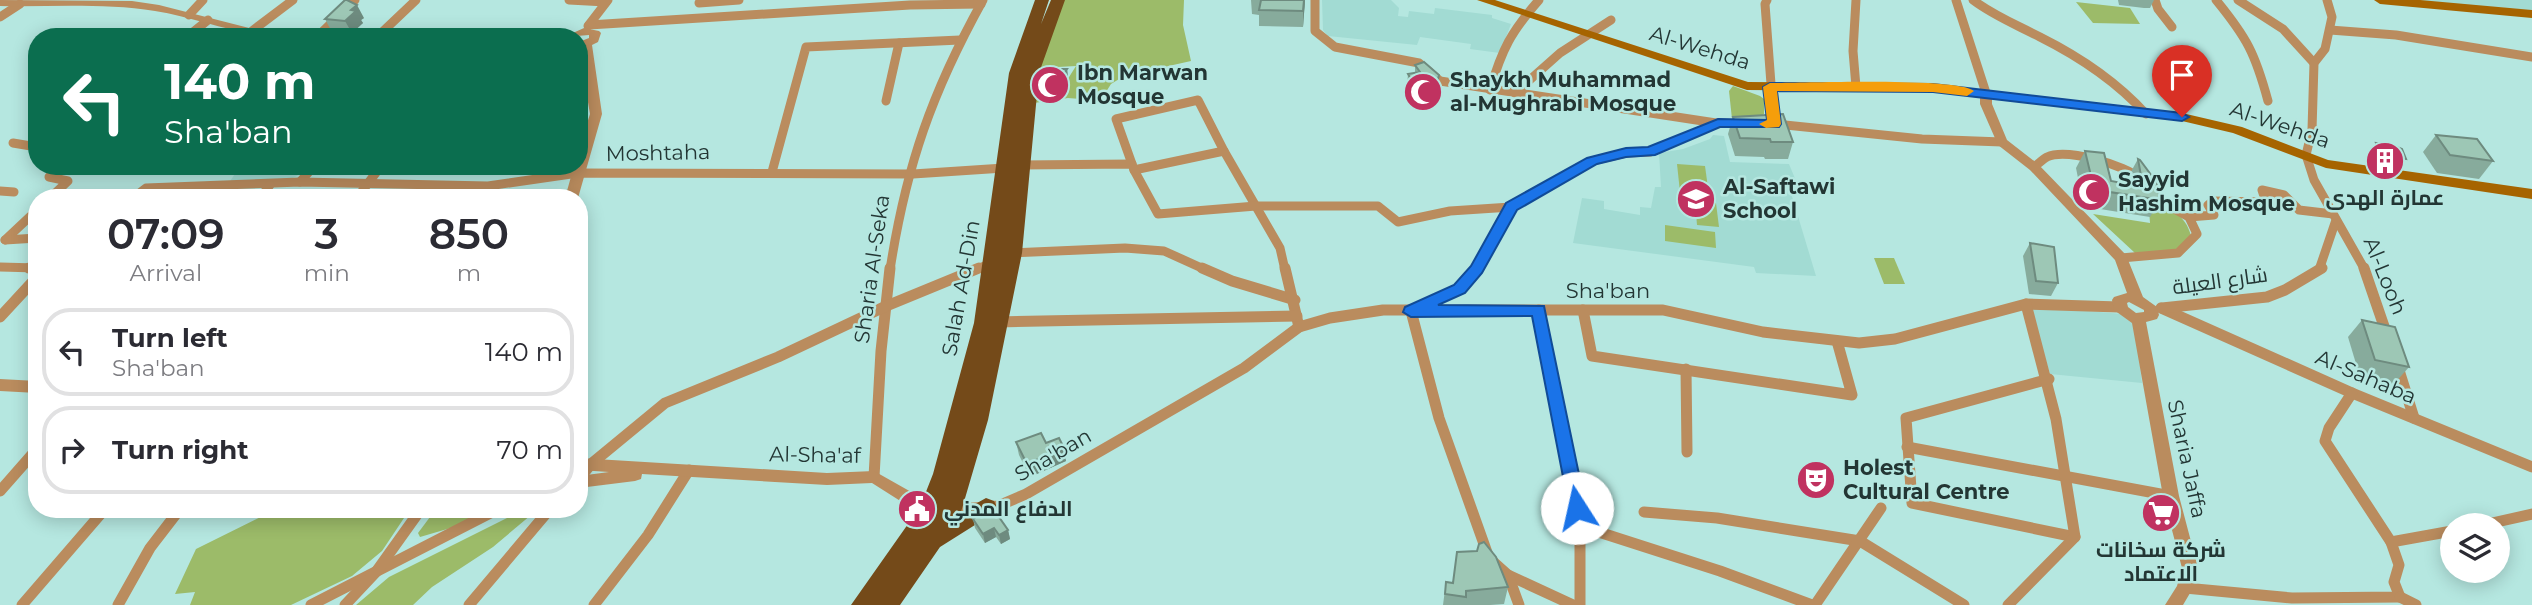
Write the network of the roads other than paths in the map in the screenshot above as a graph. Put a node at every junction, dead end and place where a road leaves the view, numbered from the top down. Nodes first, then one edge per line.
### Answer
1 (203, 0) edge
2 (293, 0) edge
3 (355, 0) edge
4 (416, 0) edge
5 (569, 0) edge
6 (739, 0) edge
7 (763, 0) edge
8 (1042, 0) edge
9 (1058, 0) edge
10 (1315, 0) edge
11 (1483, 0) edge
12 (1539, 0) edge
13 (1767, 0) edge
14 (1856, 0) edge
15 (1956, 0) edge
16 (1973, 0) edge
17 (2155, 0) edge
18 (2216, 0) edge
19 (2238, 0) edge
20 (2327, 0) edge
21 (2380, 0) edge
22 (2428, 0) edge
23 (607, 1) edge
24 (719, 1) edge
25 (982, 2) edge
26 (699, 3) dead end
27 (0, 4) edge
28 (20, 4) junction
29 (2532, 8) edge
30 (762, 13) junction
31 (1526, 14) junction
32 (2532, 14) edge
33 (189, 15) junction
34 (0, 17) edge
35 (208, 20) junction
36 (1611, 20) dead end
37 (2172, 27) dead end
38 (198, 28) edge
39 (240, 28) edge
40 (256, 28) edge
41 (326, 28) edge
42 (386, 28) edge
43 (587, 28) joint
44 (588, 29) edge
45 (2329, 30) junction
46 (1584, 34) junction
47 (960, 40) junction
48 (588, 41) edge
49 (899, 43) junction
50 (2532, 57) edge
51 (2314, 63) junction
52 (588, 72) edge
53 (1770, 87) junction
54 (1856, 87) junction
55 (1490, 90) junction
56 (1514, 93) junction
57 (1986, 93) junction
58 (886, 101) dead end
59 (2268, 101) dead end
60 (2146, 114) junction
61 (1718, 123) junction
62 (1752, 124) edge
63 (1763, 124) edge
64 (1774, 124) junction
65 (588, 130) edge
66 (2002, 142) junction
67 (13, 143) dead end
68 (28, 146) edge
69 (1224, 151) junction
70 (2306, 155) junction
71 (1012, 166) junction
72 (1133, 167) junction
73 (2034, 167) junction
74 (772, 172) junction
75 (588, 173) edge
76 (907, 173) junction
77 (51, 175) edge
78 (306, 175) edge
79 (374, 175) edge
80 (564, 175) edge
81 (300, 182) junction
82 (368, 183) junction
83 (270, 185) junction
84 (488, 186) junction
85 (60, 189) edge
86 (145, 189) edge
87 (267, 189) edge
88 (364, 189) edge
89 (487, 189) edge
90 (0, 191) edge
91 (14, 192) dead end
92 (2532, 194) edge
93 (1256, 206) junction
94 (1511, 206) junction
95 (2189, 217) junction
96 (2334, 217) junction
97 (28, 218) edge
98 (28, 239) edge
99 (2, 240) edge
100 (1013, 253) junction
101 (2121, 258) junction
102 (991, 263) junction
103 (0, 267) edge
104 (28, 268) edge
105 (28, 287) edge
106 (2136, 298) junction
107 (1295, 300) junction
108 (2026, 304) junction
109 (884, 307) junction
110 (2119, 307) junction
111 (1539, 310) junction
112 (1583, 310) junction
113 (1411, 312) junction
114 (2150, 313) junction
115 (0, 317) edge
116 (998, 322) junction
117 (1298, 322) junction
118 (1837, 341) junction
119 (1686, 369) junction
120 (2049, 379) junction
121 (0, 386) edge
122 (28, 387) edge
123 (2351, 393) junction
124 (2414, 418) junction
125 (1907, 447) junction
126 (1687, 452) dead end
127 (28, 459) edge
128 (588, 462) edge
129 (588, 464) edge
130 (2532, 467) edge
131 (689, 470) junction
132 (874, 477) junction
133 (2068, 478) junction
134 (588, 479) edge
135 (0, 491) edge
136 (2171, 496) junction
137 (986, 507) junction
138 (1881, 508) dead end
139 (941, 511) junction
140 (1644, 512) dead end
141 (2532, 514) edge
142 (97, 518) edge
143 (173, 518) edge
144 (415, 518) edge
145 (481, 518) edge
146 (542, 518) edge
147 (2510, 519) edge
148 (1580, 526) junction
149 (2440, 533) edge
150 (2075, 537) junction
151 (1860, 541) junction
152 (2391, 542) junction
153 (927, 548) junction
154 (376, 572) junction
155 (1508, 576) junction
156 (2185, 588) junction
157 (2400, 597) junction
158 (2248, 601) edge
159 (22, 605) edge
160 (118, 605) edge
161 (310, 605) edge
162 (345, 605) edge
163 (469, 605) edge
164 (594, 605) edge
165 (863, 605) edge
166 (886, 605) edge
167 (1519, 605) edge
168 (1573, 605) edge
169 (1580, 605) edge
170 (1813, 605) edge
171 (1964, 605) edge
172 (2008, 605) edge
173 (2175, 605) edge
174 (2416, 605) edge

1 - 33 street
2 - 40 street
3 - 41 street
4 - 42 street
5 - 23 street
6 - 24 street
7 - 30 street
8 - 71 highway, Salah Ad-Din
9 - 71 highway, Salah Ad-Din
10 - 55 street
11 - 31 main road, Al-Wehda
12 - 31 street
13 - 53 street
14 - 54 street
15 - 57 street
16 - 60 street
17 - 37 street
18 - 59 street
19 - 51 street
20 - 45 street
21 - 32 main road
22 - 29 main road
23 - 43 street
24 - 26 street
25 - 30 street
25 - 47 street, Sharia Al-Seka
27 - 28 street
28 - 33 street
28 - 34 street
30 - 43 street
31 - 46 main road, Al-Wehda
31 - 55 street
33 - 35 street
35 - 38 street
35 - 39 street
36 - 46 street
44 - 48 street
45 - 50 street
45 - 51 street
46 - 53 main road, Al-Wehda
46 - 56 street
47 - 49 street
47 - 76 street, Sharia Al-Seka
49 - 58 street
49 - 74 street
51 - 70 street
52 - 65 street
53 - 54 main road, Al-Wehda
53 - 64 street
54 - 57 main road, Al-Wehda
55 - 56 street
56 - 61 street
57 - 60 main road, Al-Wehda
57 - 66 street
60 - 70 main road, Al-Wehda
61 - 62 street
61 - 94 street
63 - 64 street
64 - 66 street
66 - 73 street
67 - 68 street
69 - 72 street, Moshtaha
69 - 72 street
69 - 93 street
70 - 92 main road, Al-Wehda
70 - 96 street, Al-Looh
71 - 72 street, Moshtaha
71 - 76 street, Moshtaha
71 - 100 highway, Salah Ad-Din
71 - 102 highway, Salah Ad-Din
72 - 93 street
73 - 95 street
73 - 101 street
74 - 75 street, Moshtaha
74 - 76 street, Moshtaha
76 - 109 street, Sharia Al-Seka
77 - 85 street
78 - 81 street
79 - 82 street
80 - 84 street, Moshtaha
81 - 82 street, Moshtaha
81 - 83 street, Moshtaha
82 - 84 street, Moshtaha
82 - 88 street
83 - 86 street, Moshtaha
83 - 87 street
84 - 89 street
90 - 91 street
93 - 94 street
93 - 107 street
94 - 113 street
95 - 96 street
95 - 101 street
96 - 114 street, شارع العيلة
96 - 124 street, Al-Looh
97 - 99 street
98 - 99 street
100 - 107 street
100 - 116 highway, Salah Ad-Din
101 - 106 street
102 - 109 street
102 - 139 highway, Salah Ad-Din
103 - 104 street
105 - 115 street
106 - 110 street
106 - 114 street
107 - 117 street
108 - 110 street, Sha'ban
108 - 118 street, Sha'ban
108 - 120 street
109 - 128 street
109 - 132 street, Sharia Al-Seka
110 - 114 street
111 - 112 street, Sha'ban
111 - 113 street, Sha'ban
111 - 148 street
112 - 118 street, Sha'ban
112 - 119 street
113 - 117 street, Sha'ban
113 - 155 street
114 - 123 street, Al-Sahaba
114 - 136 street, Sharia Jaffa
116 - 117 street
116 - 139 highway, Salah Ad-Din
117 - 137 street, Sha'ban
118 - 119 street
119 - 126 street
120 - 125 street
120 - 133 street
121 - 122 street
123 - 124 street, Al-Sahaba
123 - 152 street
124 - 130 street, Al-Sahaba
125 - 133 street
125 - 150 street
127 - 135 street
129 - 131 street, Al-Sha'af
131 - 132 street, Al-Sha'af
131 - 134 street, Al-Sha'af
131 - 164 street
132 - 139 street, Al-Sha'af
133 - 136 street
133 - 150 street
136 - 156 street, Sharia Jaffa
137 - 139 street, Sha'ban
137 - 153 highway
138 - 151 street
139 - 153 highway, Salah Ad-Din
139 - 165 highway, Salah Ad-Din
140 - 151 street
141 - 147 street
142 - 159 street
143 - 160 street
144 - 154 street
145 - 154 street
146 - 163 street
148 - 169 street
148 - 170 street
149 - 152 street
150 - 172 street
151 - 170 street
151 - 171 street
152 - 157 street
153 - 166 highway, Salah Ad-Din
154 - 161 street
154 - 162 street
155 - 167 street
155 - 168 street
156 - 158 street
156 - 173 street, Sharia Jaffa
157 - 158 street
157 - 174 street

